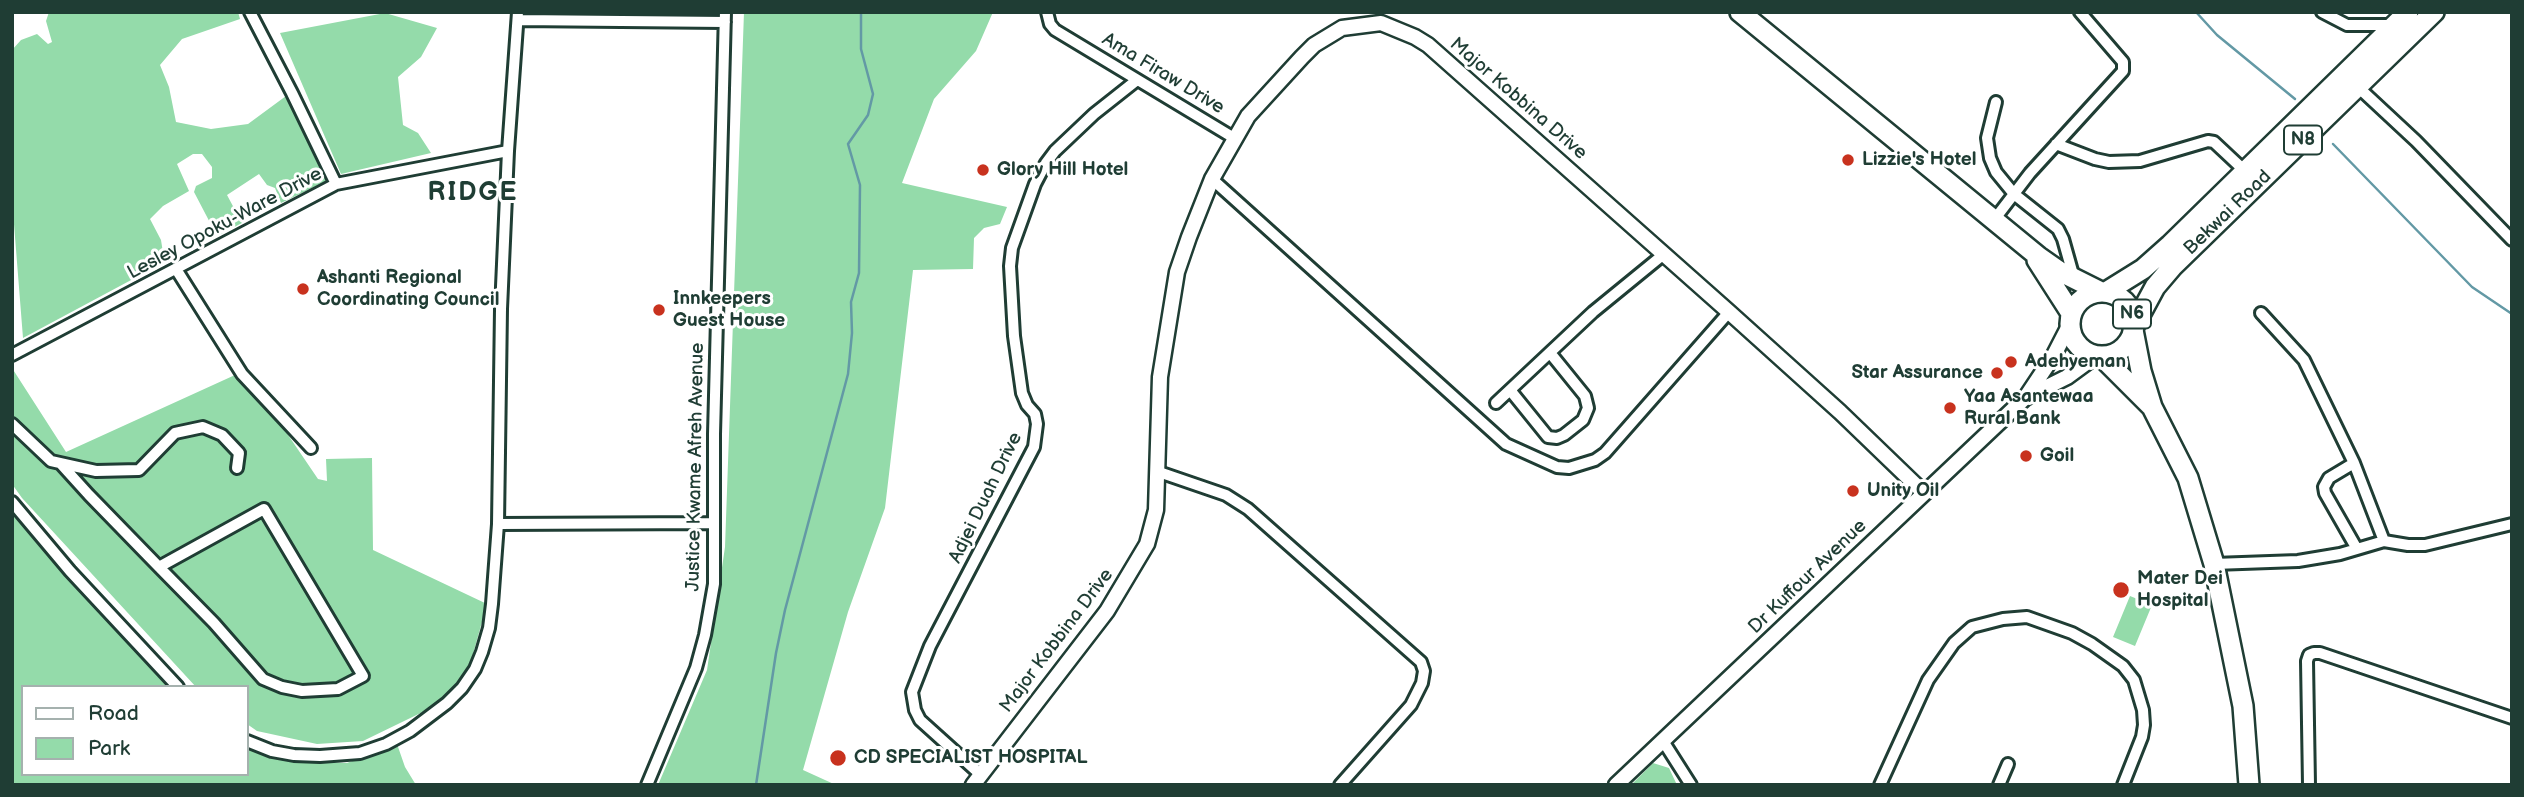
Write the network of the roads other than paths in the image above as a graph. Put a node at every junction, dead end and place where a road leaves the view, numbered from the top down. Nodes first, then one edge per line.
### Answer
1 (250, 12) edge
2 (1047, 12) edge
3 (1740, 12) edge
4 (2080, 12) edge
5 (2322, 12) edge
6 (2434, 12) edge
7 (518, 16) edge
8 (725, 17) edge
9 (2402, 18) edge
10 (1137, 80) junction
11 (2358, 87) junction
12 (1996, 102) dead end
13 (1234, 138) junction
14 (2056, 145) junction
15 (508, 151) junction
16 (2246, 172) junction
17 (1212, 178) junction
18 (336, 184) junction
19 (2014, 194) junction
20 (1994, 220) junction
21 (2512, 240) edge
22 (2035, 253) junction
23 (1664, 254) junction
24 (2172, 267) junction
25 (176, 269) junction
26 (2143, 270) junction
27 (2072, 271) junction
28 (2104, 292) junction
29 (1729, 312) junction
30 (2261, 313) dead end
31 (2071, 319) junction
32 (2134, 328) junction
33 (12, 345) edge
34 (1551, 354) junction
35 (13, 355) edge
36 (2099, 355) junction
37 (1510, 390) junction
38 (2026, 397) junction
39 (2150, 400) junction
40 (1496, 403) dead end
41 (12, 424) edge
42 (311, 448) dead end
43 (60, 463) junction
44 (2354, 463) junction
45 (237, 468) dead end
46 (1156, 471) junction
47 (1923, 492) junction
48 (12, 502) edge
49 (713, 523) junction
50 (498, 524) junction
51 (2512, 524) edge
52 (2384, 541) junction
53 (2357, 549) junction
54 (2214, 564) junction
55 (159, 567) junction
56 (176, 685) edge
57 (2512, 718) edge
58 (248, 741) edge
59 (1663, 741) junction
60 (2008, 764) dead end
61 (977, 780) edge
62 (647, 785) edge
63 (1340, 785) edge
64 (1616, 785) edge
65 (1691, 785) edge
66 (1880, 785) edge
67 (1999, 785) edge
68 (2123, 785) edge
69 (2249, 785) edge
70 (2309, 785) edge

1 - 18 street
2 - 10 street, Ama Firaw Drive
3 - 20 highway, N6
4 - 14 street
5 - 9 street
6 - 11 highway, Bekwai Road / N8
7 - 8 street
7 - 15 street
8 - 49 street, Justice Kwame Afreh Avenue
9 - 16 highway, Bekwai Road / N8
10 - 13 street, Ama Firaw Drive
10 - 61 street, Adjei Duah Drive
11 - 21 street
11 - 24 highway, Bekwai Road / N8
12 - 19 street
13 - 17 street, Major Kobbina Drive
13 - 23 street, Major Kobbina Drive
14 - 16 street
14 - 19 street
15 - 18 street, Lesley Opoku-Ware Drive
15 - 50 street
16 - 26 highway, Bekwai Road / N8
17 - 29 street
17 - 46 street, Major Kobbina Drive
18 - 25 street, Lesley Opoku-Ware Drive
19 - 20 street
19 - 27 street
20 - 22 highway, N6
22 - 27 highway
22 - 28 highway, N6
22 - 31 highway, N6
23 - 29 street, Major Kobbina Drive
23 - 34 street
24 - 32 highway, N8
24 - 39 highway
25 - 35 street, Lesley Opoku-Ware Drive
25 - 42 street
26 - 27 highway
26 - 28 highway, N8
28 - 31 highway, N6
28 - 32 highway, N6
29 - 47 street, Major Kobbina Drive
30 - 44 street
31 - 36 highway, N6
31 - 38 street
32 - 36 highway, N6
32 - 39 highway, N6
33 - 35 street
34 - 37 street
34 - 37 street
36 - 38 street
36 - 39 highway, N6
37 - 40 street
38 - 47 street, Dr Kuffour Avenue
39 - 54 highway, N6
41 - 43 street
43 - 45 street
43 - 55 street
44 - 52 street
44 - 53 street
46 - 61 street, Major Kobbina Drive
46 - 63 street
47 - 59 street, Dr Kuffour Avenue
48 - 56 street
49 - 50 street
49 - 62 street, Justice Kwame Afreh Avenue
50 - 58 street
51 - 52 street
52 - 53 street
53 - 54 street
54 - 69 highway, N6
55 - 55 street
57 - 70 street
59 - 64 street, Dr Kuffour Avenue
59 - 65 street
60 - 67 street
66 - 68 street

